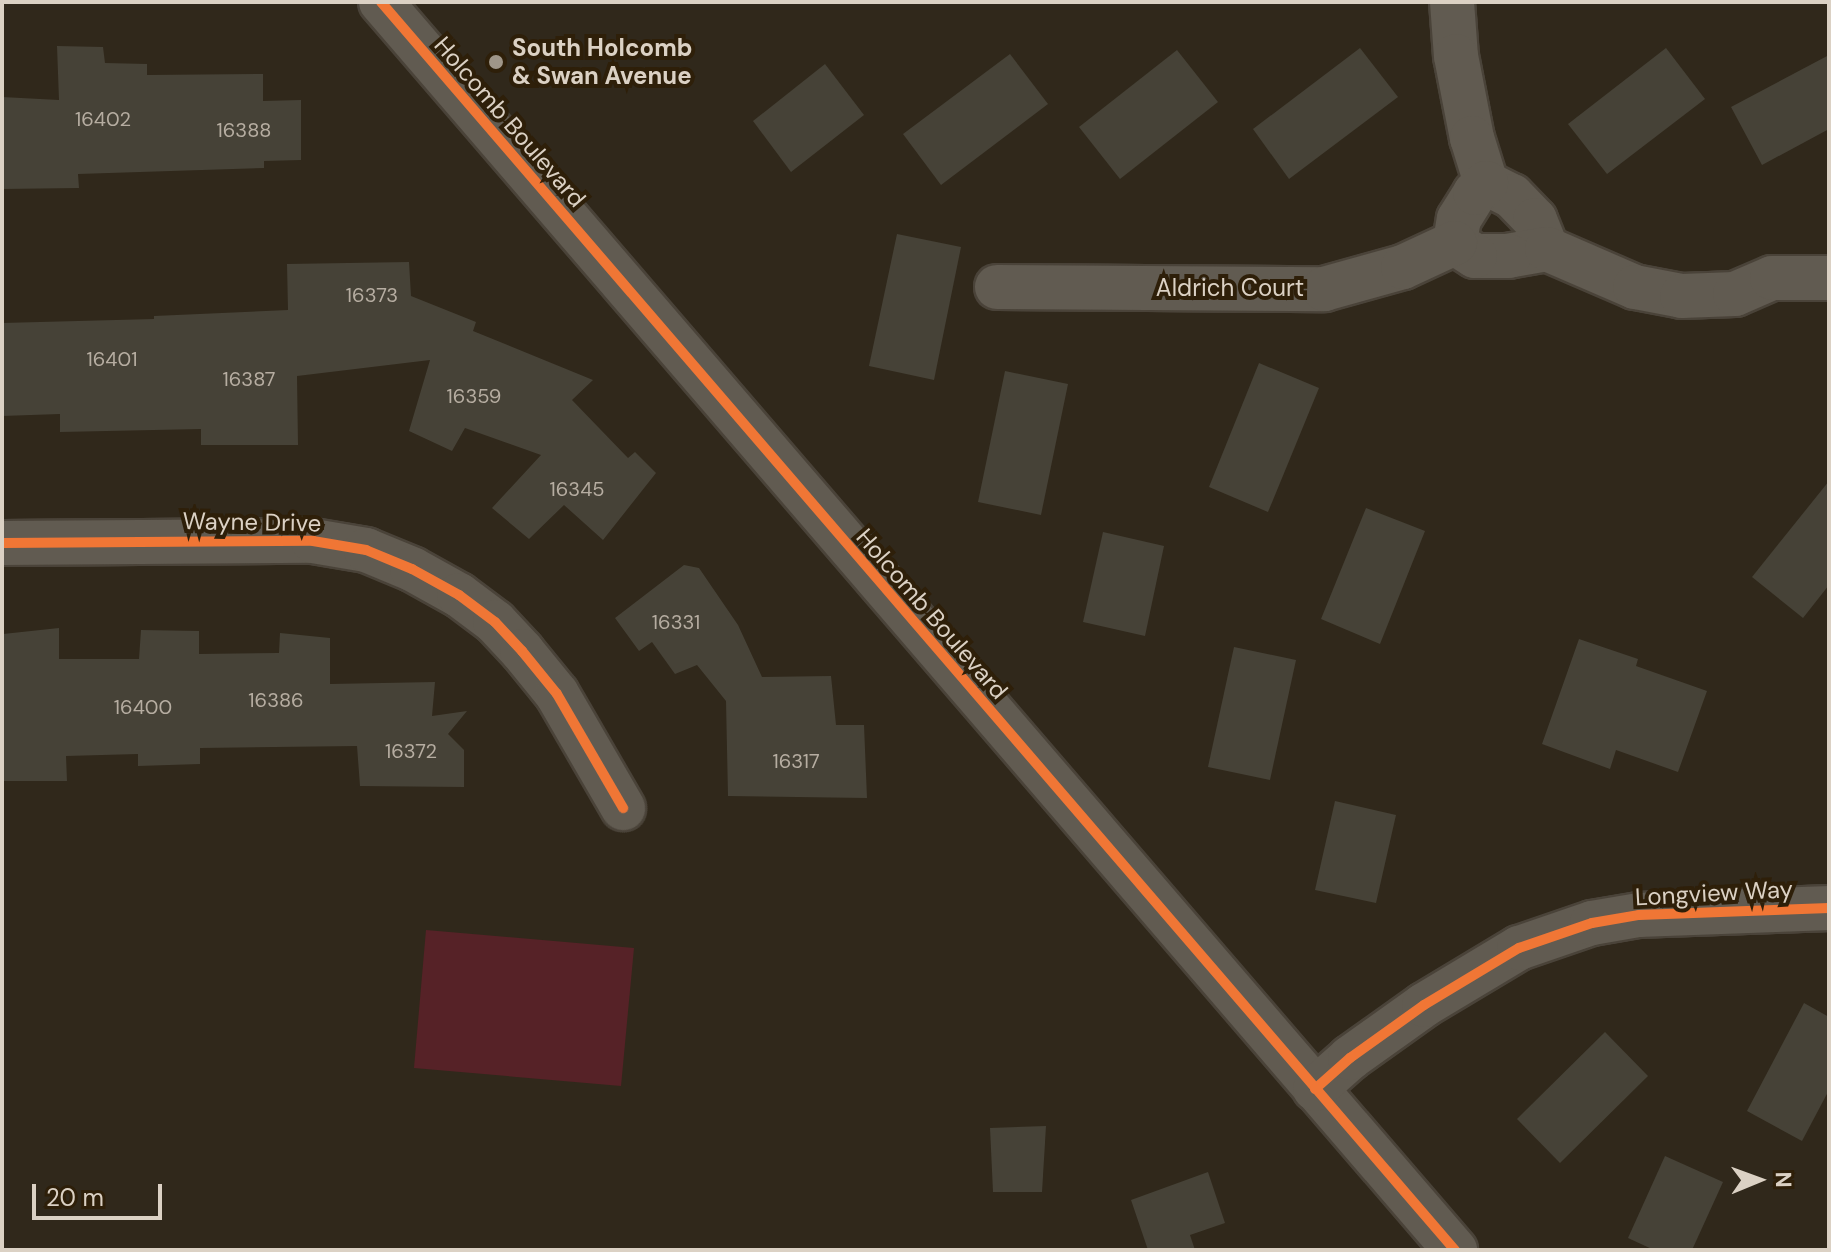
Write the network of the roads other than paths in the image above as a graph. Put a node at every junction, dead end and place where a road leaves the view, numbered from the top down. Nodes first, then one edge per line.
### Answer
1 (381, 2) edge
2 (1452, 2) edge
3 (1486, 183) junction
4 (1455, 243) junction
5 (1547, 249) junction
6 (1829, 278) edge
7 (997, 287) dead end
8 (2, 543) edge
9 (623, 808) dead end
10 (1829, 908) edge
11 (1315, 1089) junction
12 (1455, 1250) edge

1 - 11 street, Holcomb Boulevard
2 - 3 street
3 - 4 street
3 - 5 street
4 - 5 street
4 - 7 street, Aldrich Court
5 - 6 street
8 - 9 street, Wayne Drive
10 - 11 street, Longview Way
11 - 12 street, Holcomb Boulevard

